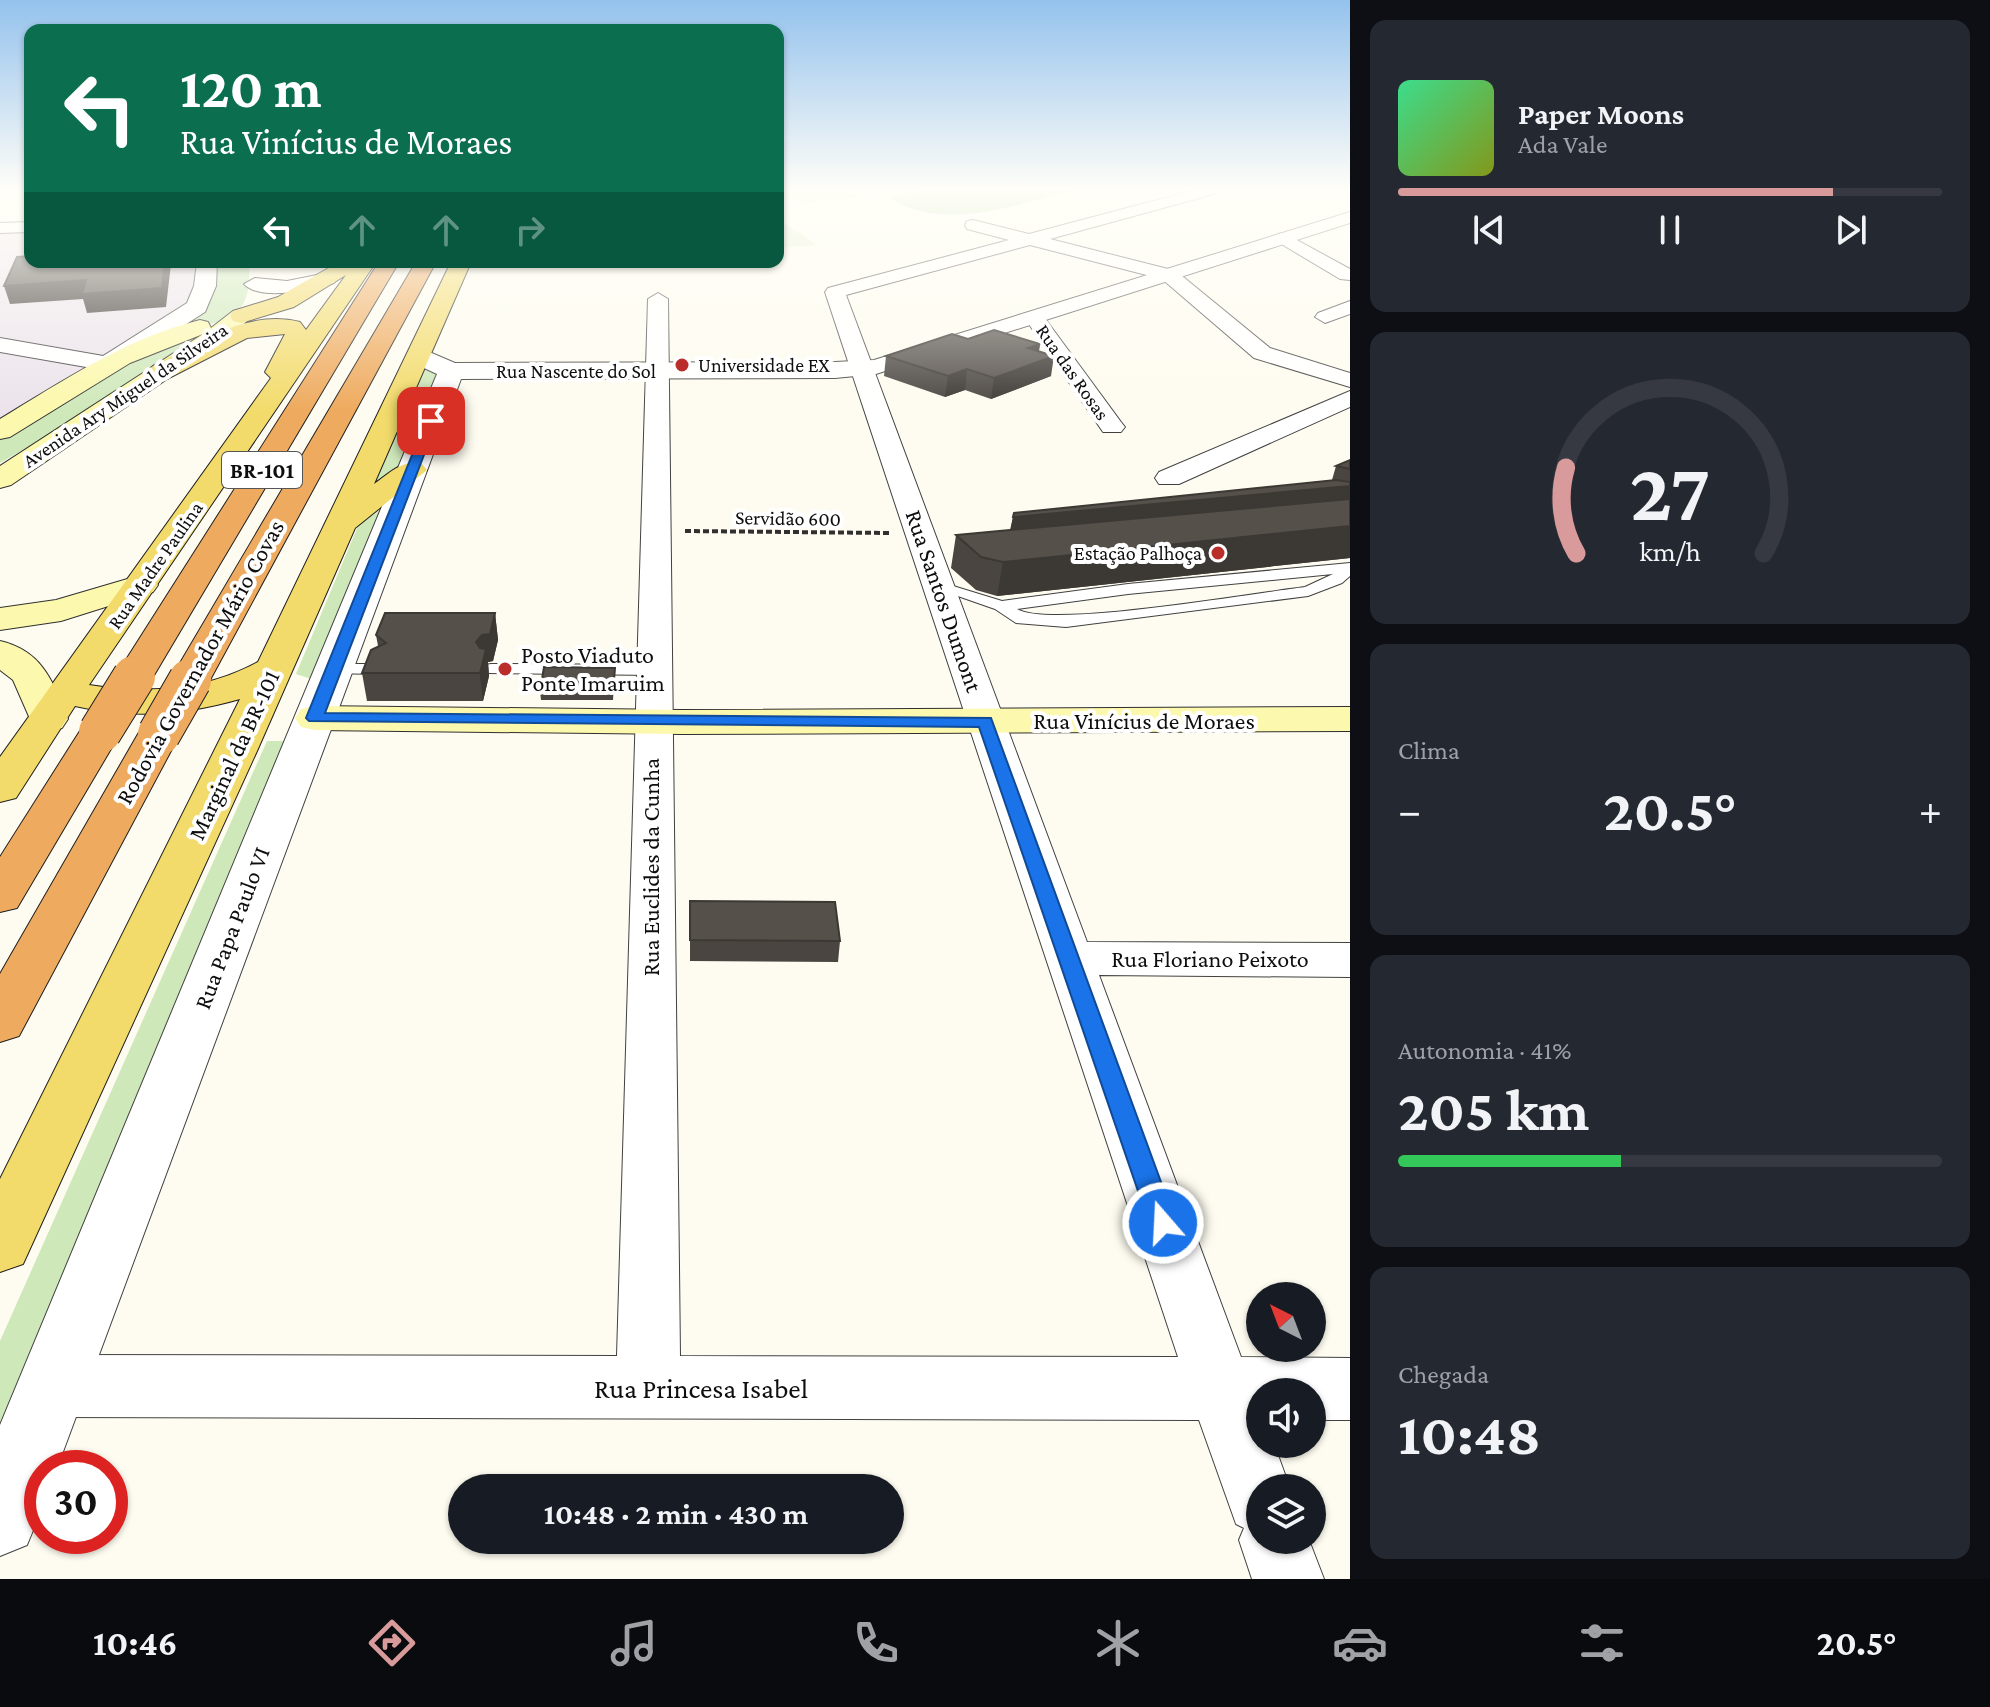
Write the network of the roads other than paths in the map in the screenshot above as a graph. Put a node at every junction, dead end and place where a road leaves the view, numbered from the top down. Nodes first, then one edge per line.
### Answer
1 (935, 265) edge
2 (1129, 265) edge
3 (1201, 265) edge
4 (1329, 265) edge
5 (206, 268) edge
6 (344, 268) edge
7 (362, 268) edge
8 (385, 268) edge
9 (423, 268) edge
10 (459, 268) edge
11 (254, 273) edge
12 (1169, 275) junction
13 (1347, 275) dead end
14 (327, 279) junction
15 (658, 299) dead end
16 (1350, 307) edge
17 (241, 316) junction
18 (1034, 317) junction
19 (1325, 317) dead end
20 (0, 345) edge
21 (111, 363) junction
22 (434, 364) junction
23 (863, 369) junction
24 (657, 371) junction
25 (158, 374) junction
26 (1350, 380) edge
27 (277, 388) junction
28 (1350, 398) edge
29 (1112, 427) dead end
30 (0, 431) edge
31 (412, 470) junction
32 (1169, 478) dead end
33 (0, 479) edge
34 (340, 525) junction
35 (941, 568) junction
36 (1350, 569) edge
37 (141, 585) junction
38 (1001, 606) junction
39 (0, 619) edge
40 (0, 652) edge
41 (274, 669) junction
42 (491, 669) dead end
43 (654, 670) junction
44 (58, 704) junction
45 (315, 718) junction
46 (1350, 719) edge
47 (249, 721) junction
48 (652, 721) junction
49 (985, 722) junction
50 (0, 789) edge
51 (0, 896) edge
52 (1070, 958) junction
53 (1350, 960) edge
54 (0, 1022) edge
55 (0, 1244) edge
56 (52, 1386) junction
57 (648, 1387) junction
58 (1221, 1389) junction
59 (1350, 1389) edge
60 (1251, 1474) edge
61 (0, 1518) edge
62 (1279, 1554) edge
63 (1288, 1579) edge

1 - 23 street, Rua Santos Dumont
2 - 12 street
3 - 12 street, Rua Nascente do Sol
4 - 13 street
5 - 21 street, Avenida Ary Miguel da Silveira
6 - 14 main road
7 - 27 main road, Rua Madre Paulina
8 - 51 highway, Rodovia Governador Mário Covas / BR-101, bridge
9 - 54 highway, Rodovia Governador Mário Covas / BR-101, bridge
10 - 22 main road, Marginal da BR-101
11 - 14 street
11 - 17 street, Avenida Ary Miguel da Silveira
12 - 18 street, Rua Nascente do Sol
12 - 26 street
14 - 17 main road
15 - 24 street, Rua Euclides da Cunha
16 - 19 street
17 - 21 main road
17 - 25 main road, Avenida Ary Miguel da Silveira
18 - 23 street, Rua Nascente do Sol
18 - 29 street, Rua das Rosas
20 - 21 street
21 - 30 main road, Avenida Ary Miguel da Silveira
22 - 24 street, Rua Nascente do Sol
22 - 31 street, Rua Papa Paulo VI
22 - 34 main road, Marginal da BR-101
23 - 24 street, Rua Nascente do Sol
23 - 35 street, Rua Santos Dumont
24 - 43 street, Rua Euclides da Cunha
25 - 27 main road
25 - 33 main road, Avenida Ary Miguel da Silveira
27 - 37 main road, Rua Madre Paulina
28 - 32 street
31 - 34 main road
31 - 45 street, Rua Papa Paulo VI
34 - 41 main road, Marginal da BR-101
35 - 38 lane
35 - 49 street, Rua Santos Dumont
36 - 38 lane
36 - 38 lane
37 - 39 main road
37 - 44 main road, Rua Madre Paulina
40 - 44 main road
41 - 44 main road
41 - 47 main road, Marginal da BR-101
42 - 43 lane
43 - 48 street, Rua Euclides da Cunha
44 - 47 main road
44 - 50 main road, Rua Madre Paulina
45 - 48 main road, Rua Vinícius de Moraes
45 - 56 street, Rua Papa Paulo VI
46 - 49 main road, Rua Vinícius de Moraes
47 - 55 main road, Marginal da BR-101
48 - 49 main road, Rua Vinícius de Moraes
48 - 57 street, Rua Euclides da Cunha
49 - 52 street, Rua Santos Dumont
52 - 53 street, Rua Floriano Peixoto
52 - 58 street, Rua Santos Dumont
56 - 57 street, Rua Princesa Isabel
56 - 61 street, Rua Papa Paulo VI
57 - 58 street, Rua Princesa Isabel
58 - 59 street, Rua Princesa Isabel
58 - 60 street, Rua Santos Dumont
62 - 63 street

